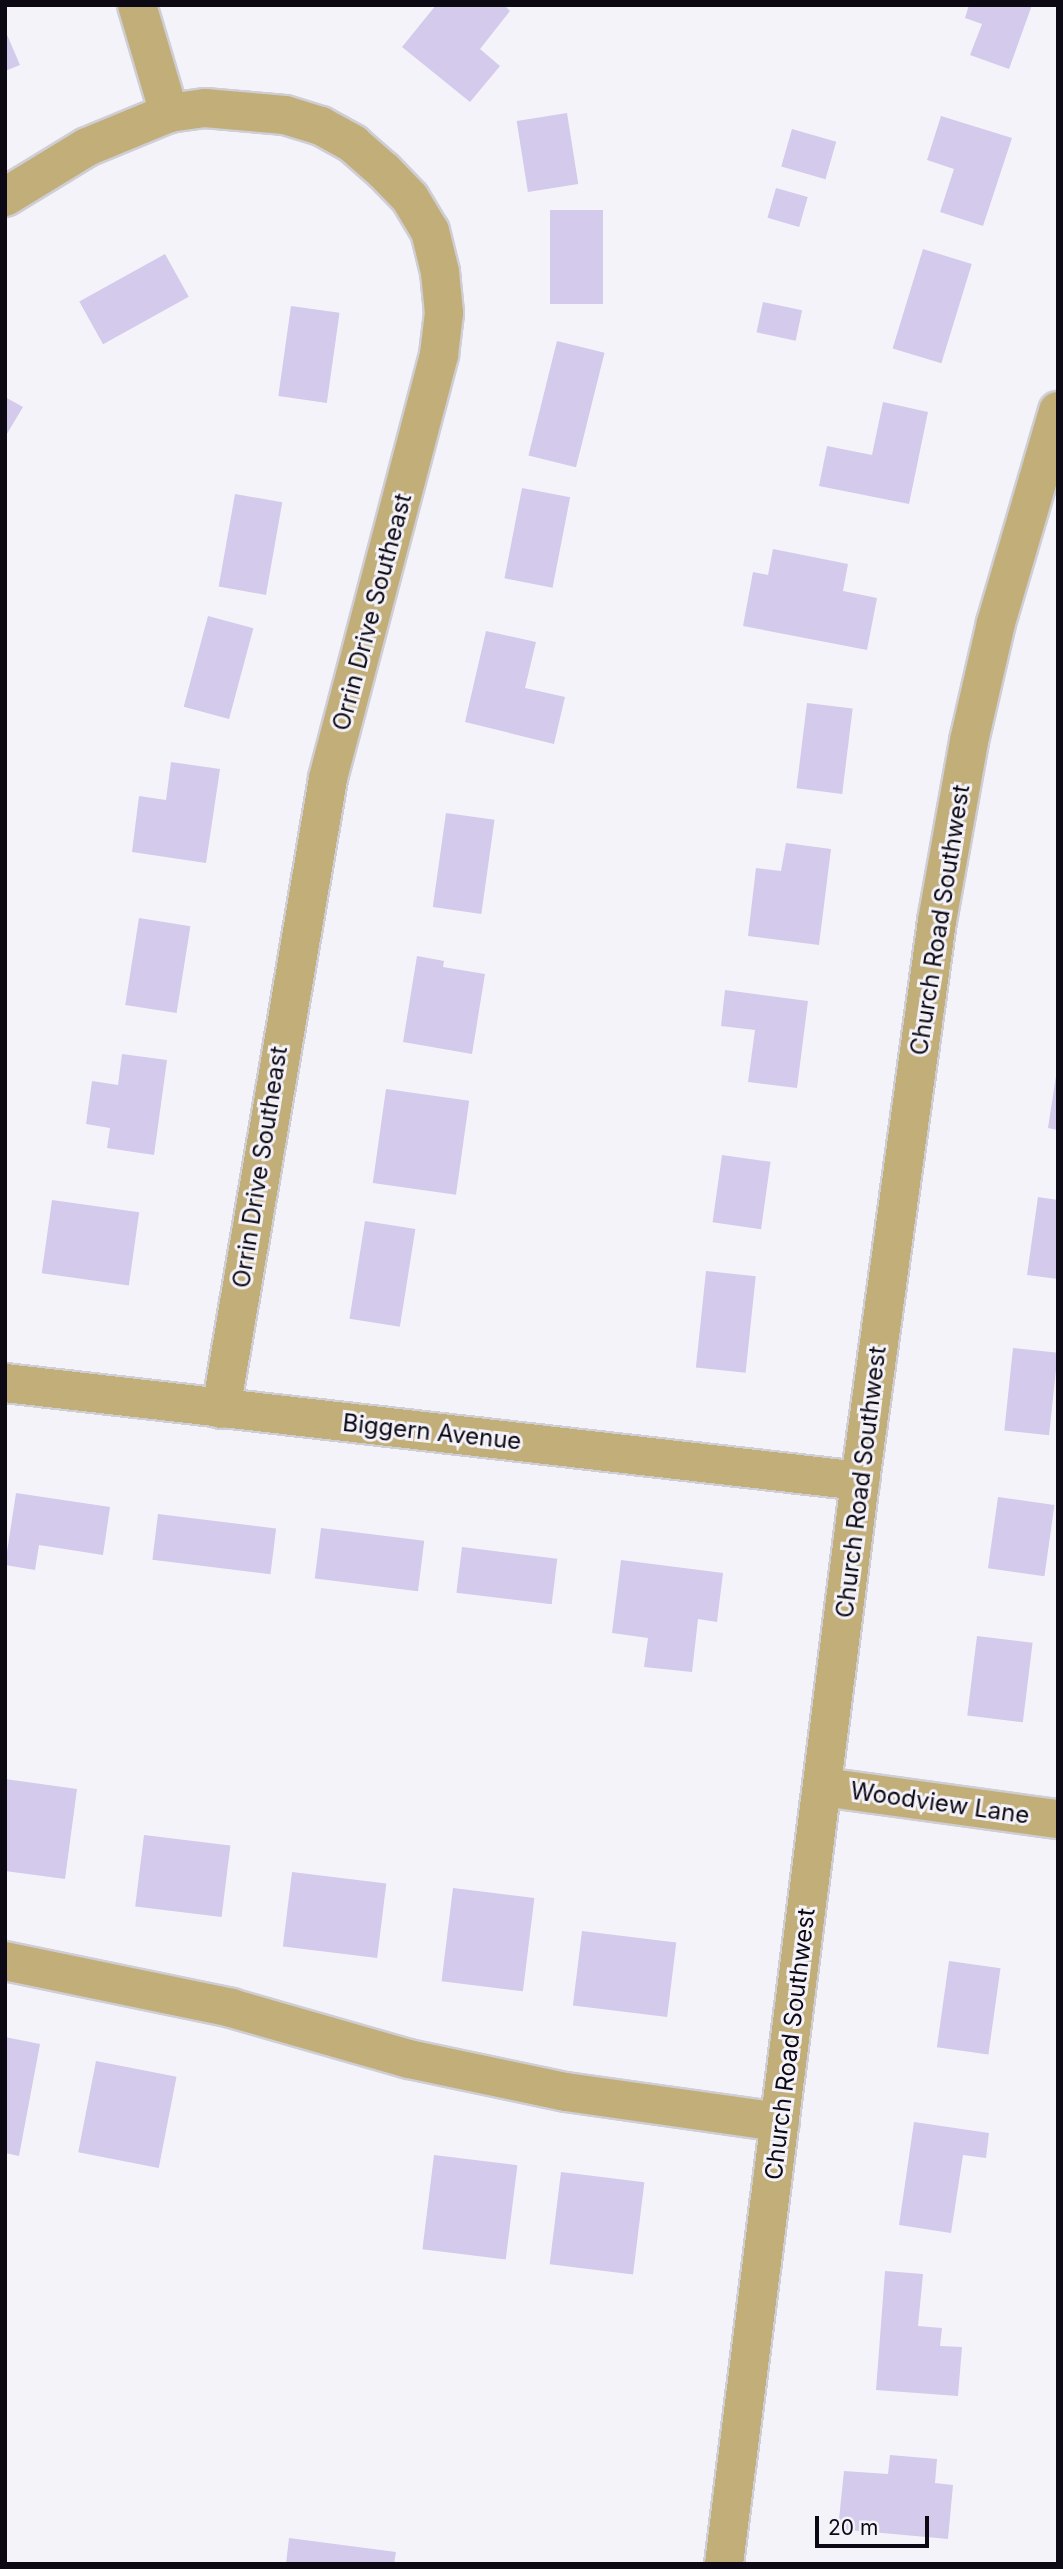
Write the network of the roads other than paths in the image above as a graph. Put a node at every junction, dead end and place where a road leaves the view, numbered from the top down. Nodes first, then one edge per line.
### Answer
1 (137, 5) edge
2 (169, 113) junction
3 (5, 197) edge
4 (1056, 419) edge
5 (5, 1383) edge
6 (221, 1409) junction
7 (860, 1480) junction
8 (823, 1787) junction
9 (1058, 1819) edge
10 (5, 1961) edge
11 (780, 2122) junction
12 (724, 2564) edge

1 - 2 street
2 - 3 street, Orrin Drive Southeast
2 - 6 street, Orrin Drive Southeast
4 - 7 street, Church Road Southwest
5 - 6 street, Biggern Avenue
6 - 7 street, Biggern Avenue
7 - 8 street, Church Road Southwest
8 - 9 street, Woodview Lane
8 - 11 street, Church Road Southwest
10 - 11 street
11 - 12 street, Church Road Southwest

